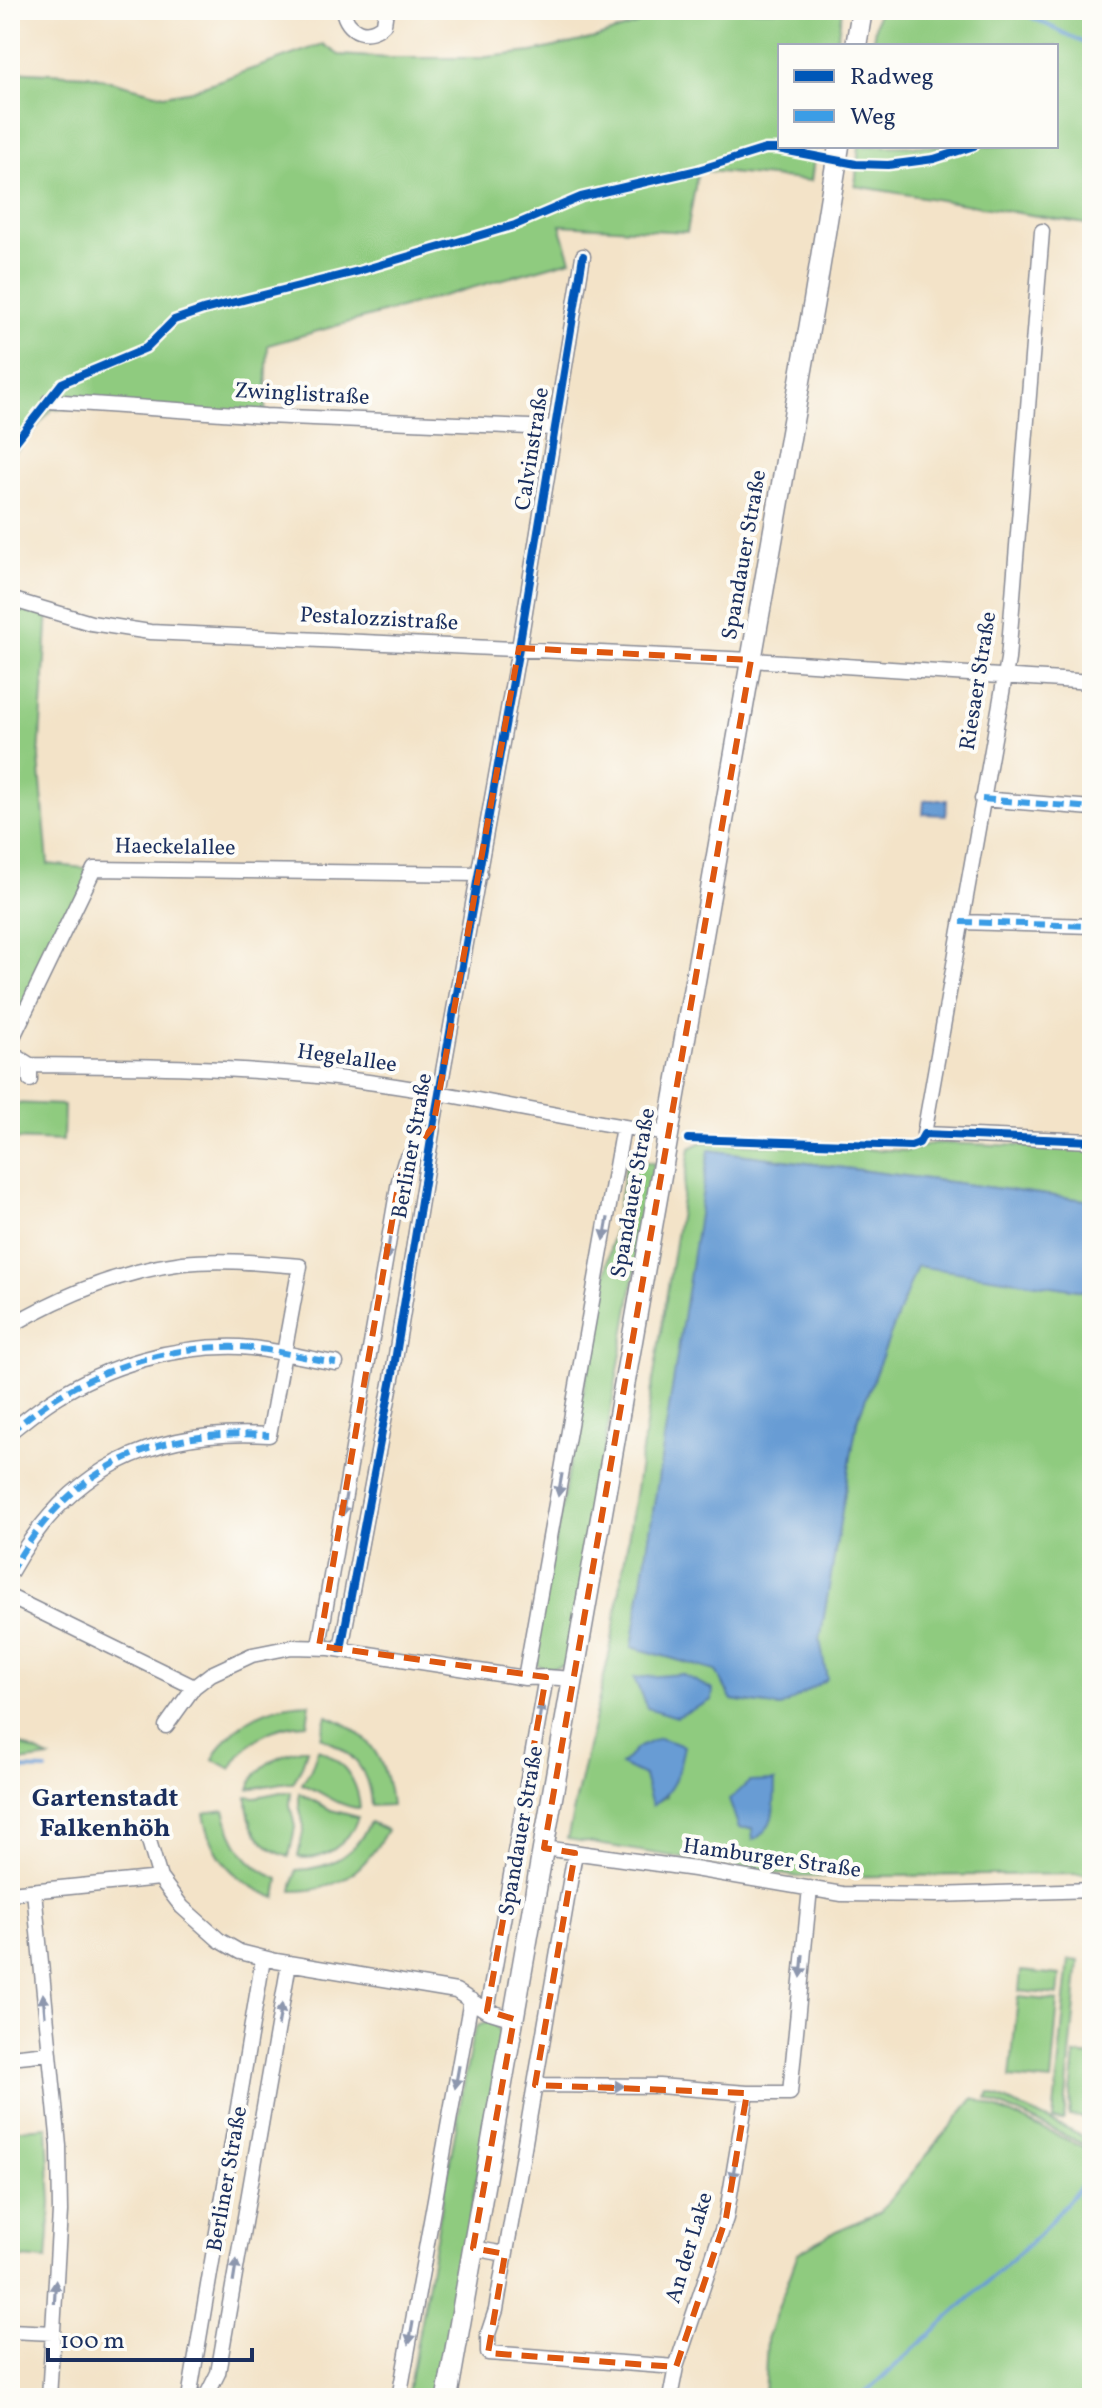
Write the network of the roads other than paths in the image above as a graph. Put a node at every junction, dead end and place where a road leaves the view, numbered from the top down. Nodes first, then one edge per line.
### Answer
1 (343, 10) edge
2 (386, 10) edge
3 (862, 10) edge
4 (856, 44) edge
5 (839, 148) edge
6 (1042, 231) dead end
7 (583, 256) dead end
8 (49, 401) dead end
9 (554, 428) junction
10 (10, 599) edge
11 (519, 648) junction
12 (751, 660) junction
13 (1005, 676) junction
14 (1092, 682) edge
15 (982, 799) junction
16 (1092, 808) edge
17 (480, 874) junction
18 (961, 922) junction
19 (1092, 926) edge
20 (30, 1072) joint
21 (440, 1094) junction
22 (433, 1127) junction
23 (623, 1127) junction
24 (669, 1134) junction
25 (1092, 1141) edge
26 (10, 1326) edge
27 (284, 1354) junction
28 (336, 1363) dead end
29 (10, 1432) edge
30 (10, 1573) edge
31 (10, 1597) edge
32 (319, 1646) junction
33 (341, 1649) junction
34 (546, 1677) junction
35 (525, 1678) junction
36 (573, 1679) junction
37 (194, 1687) junction
38 (166, 1726) dead end
39 (147, 1834) dead end
40 (544, 1848) junction
41 (575, 1853) junction
42 (160, 1878) junction
43 (810, 1888) junction
44 (1092, 1890) edge
45 (34, 1891) junction
46 (10, 1893) edge
47 (263, 1959) junction
48 (289, 1963) junction
49 (471, 2000) junction
50 (487, 2011) junction
51 (514, 2019) junction
52 (48, 2053) junction
53 (10, 2057) edge
54 (535, 2085) junction
55 (747, 2093) junction
56 (473, 2248) junction
57 (505, 2254) junction
58 (10, 2331) edge
59 (53, 2333) junction
60 (676, 2367) junction
61 (49, 2398) edge
62 (189, 2398) edge
63 (201, 2398) edge
64 (399, 2398) edge
65 (447, 2398) edge
66 (670, 2398) edge

1 - 2 street
3 - 4 main road
5 - 12 main road, Spandauer Straße
6 - 13 street, Riesaer Straße
7 - 9 street, Calvinstraße
8 - 9 street, Zwinglistraße
9 - 11 street, Calvinstraße
10 - 11 street, Pestalozzistraße
11 - 12 street, Pestalozzistraße
11 - 17 street, Berliner Straße
12 - 13 street, Pestalozzistraße
12 - 24 main road, Spandauer Straße
13 - 14 street, Pestalozzistraße
13 - 15 street, Riesaer Straße
15 - 16 street
15 - 18 street, Riesaer Straße
17 - 20 street, Haeckelallee
17 - 21 street, Berliner Straße
18 - 19 street
18 - 25 street, Riesaer Straße
20 - 21 street, Hegelallee
21 - 22 street, Berliner Straße
21 - 23 street, Hegelallee
22 -> 32 street, Berliner Straße
22 - 33 street, Berliner Straße
23 - 24 street, Hegelallee
23 -> 35 street, Spandauer Straße
24 - 36 main road, Spandauer Straße
26 - 27 street
27 - 28 street
27 - 29 street
27 - 30 street
31 - 37 street
32 - 33 street
32 - 37 street
33 - 35 street
34 - 35 street
34 - 36 street
50 -> 34 street, Spandauer Straße
36 - 40 main road, Spandauer Straße
37 - 38 street
39 - 42 street
40 - 41 street, Hamburger Straße
40 - 51 main road, Spandauer Straße
41 - 43 street, Hamburger Straße
41 - 54 street
42 - 45 street
42 - 47 street
43 - 44 street, Hamburger Straße
43 -> 55 street
45 - 46 street
52 -> 45 street
47 - 48 street
47 - 62 street, Berliner Straße
48 - 49 street
63 -> 48 street, Berliner Straße
49 - 50 street
49 -> 64 street
50 - 51 street
51 - 56 main road, Spandauer Straße
52 - 53 street
59 -> 52 street
54 -> 55 street
54 - 57 street
55 -> 60 street, An der Lake
56 - 57 street
56 - 65 main road, Spandauer Straße
57 - 60 street
58 - 59 street
59 - 61 street
60 - 66 street, An der Lake

